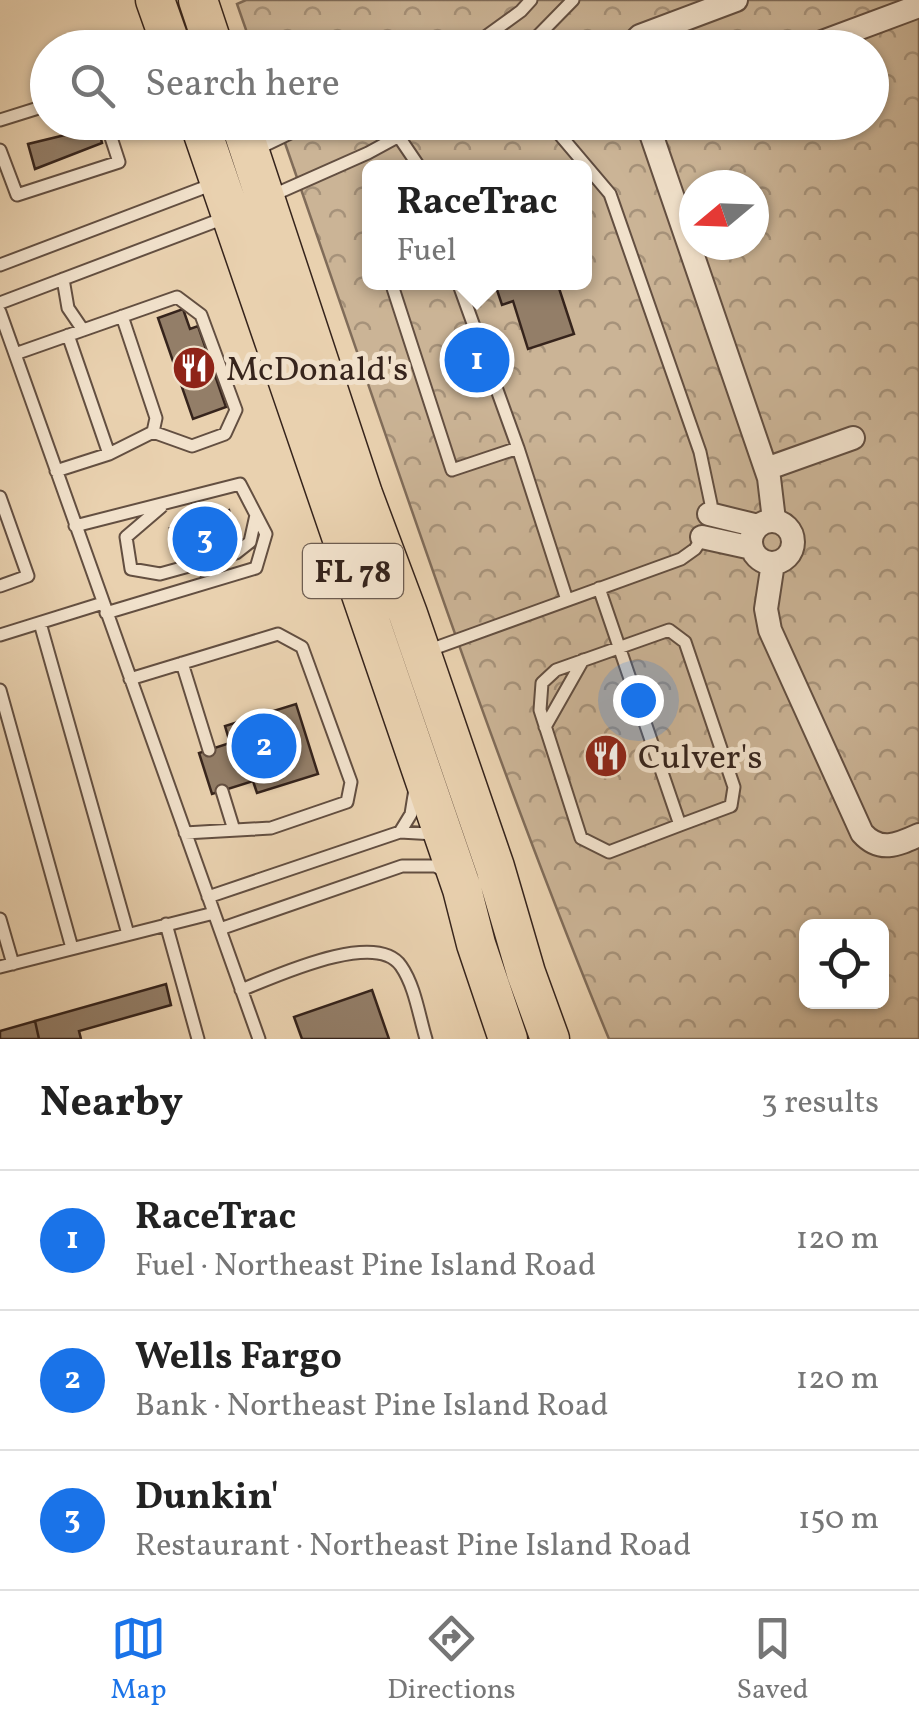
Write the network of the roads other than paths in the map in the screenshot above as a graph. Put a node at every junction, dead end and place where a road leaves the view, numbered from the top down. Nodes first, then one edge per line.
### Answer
1 (155, 0) edge
2 (198, 0) edge
3 (531, 0) edge
4 (573, 0) edge
5 (736, 0) edge
6 (919, 6) edge
7 (166, 30) edge
8 (208, 30) edge
9 (498, 30) edge
10 (544, 30) edge
11 (656, 30) edge
12 (854, 30) edge
13 (30, 111) edge
14 (0, 120) edge
15 (112, 140) edge
16 (213, 140) edge
17 (282, 140) edge
18 (392, 140) edge
19 (565, 140) edge
20 (653, 140) edge
21 (0, 150) edge
22 (581, 160) edge
23 (235, 168) edge
24 (592, 173) edge
25 (266, 199) junction
26 (0, 265) edge
27 (63, 279) junction
28 (394, 290) edge
29 (461, 290) edge
30 (0, 304) edge
31 (0, 312) edge
32 (122, 316) junction
33 (83, 330) junction
34 (68, 335) junction
35 (14, 354) junction
36 (154, 432) junction
37 (853, 438) dead end
38 (518, 448) junction
39 (110, 454) junction
40 (766, 469) junction
41 (56, 471) junction
42 (0, 497) edge
43 (164, 504) junction
44 (256, 514) junction
45 (709, 514) junction
46 (3, 516) edge
47 (76, 526) junction
48 (761, 531) junction
49 (702, 538) junction
50 (773, 563) junction
51 (0, 586) edge
52 (599, 588) junction
53 (567, 600) junction
54 (104, 608) junction
55 (40, 623) junction
56 (0, 635) edge
57 (619, 647) junction
58 (422, 652) junction
59 (583, 660) junction
60 (182, 663) junction
61 (130, 679) junction
62 (0, 690) edge
63 (545, 727) junction
64 (410, 734) junction
65 (210, 750) dead end
66 (222, 791) dead end
67 (680, 825) junction
68 (234, 830) junction
69 (400, 832) junction
70 (185, 833) junction
71 (444, 835) junction
72 (919, 835) edge
73 (459, 880) junction
74 (208, 896) junction
75 (214, 912) junction
76 (0, 919) edge
77 (166, 924) junction
78 (220, 929) junction
79 (128, 934) junction
80 (72, 948) junction
81 (6, 965) edge
82 (242, 990) junction
83 (198, 1039) edge
84 (259, 1039) edge
85 (426, 1039) edge
86 (508, 1039) edge
87 (547, 1039) edge

1 - 7 main road
2 - 8 main road
3 - 9 lane
4 - 10 lane
5 - 11 street
6 - 12 street
13 - 14 lane
15 - 21 lane
16 - 23 main road, FL 78
17 - 23 lane
18 - 25 lane
19 - 22 lane
20 - 40 street
23 - 25 main road, FL 78
23 - 26 lane
23 - 27 lane
23 - 64 main road, FL 78
24 - 45 lane
25 - 58 main road, FL 78
27 - 30 lane
27 - 33 lane
28 - 38 lane
29 - 38 lane
31 - 35 lane
32 - 33 lane
32 - 36 lane
32 - 36 lane
33 - 34 lane
34 - 35 lane
34 - 39 lane
35 - 41 lane
36 - 39 lane
37 - 40 street
38 - 53 lane
39 - 41 lane
40 - 48 street
41 - 47 lane
42 - 46 lane
43 - 44 lane
43 - 44 lane
43 - 47 lane
44 - 54 lane
45 - 48 street
45 - 49 lane
46 - 51 lane
47 - 54 lane
48 - 49 street
48 - 50 street
48 - 50 street
49 - 52 lane
50 - 72 street
52 - 53 lane
52 - 57 lane
53 - 58 lane
54 - 55 lane
54 - 61 lane
55 - 56 lane
55 - 79 lane
57 - 59 lane
57 - 67 lane
57 - 67 lane
58 - 87 main road, FL 78
59 - 63 lane
59 - 63 lane
60 - 61 lane
60 - 65 lane
60 - 68 lane
61 - 70 lane
62 - 80 lane
63 - 67 lane
64 - 69 lane
64 - 71 main road, FL 78
66 - 68 lane
68 - 70 lane
69 - 71 lane
69 - 74 lane
70 - 74 lane
71 - 73 main road, FL 78
71 - 87 main road
73 - 78 lane
73 - 86 main road, FL 78
74 - 75 lane
75 - 77 lane
75 - 78 lane
76 - 81 lane
77 - 79 lane
77 - 83 lane
78 - 82 lane
79 - 80 lane
80 - 81 lane
82 - 84 lane
82 - 85 lane

